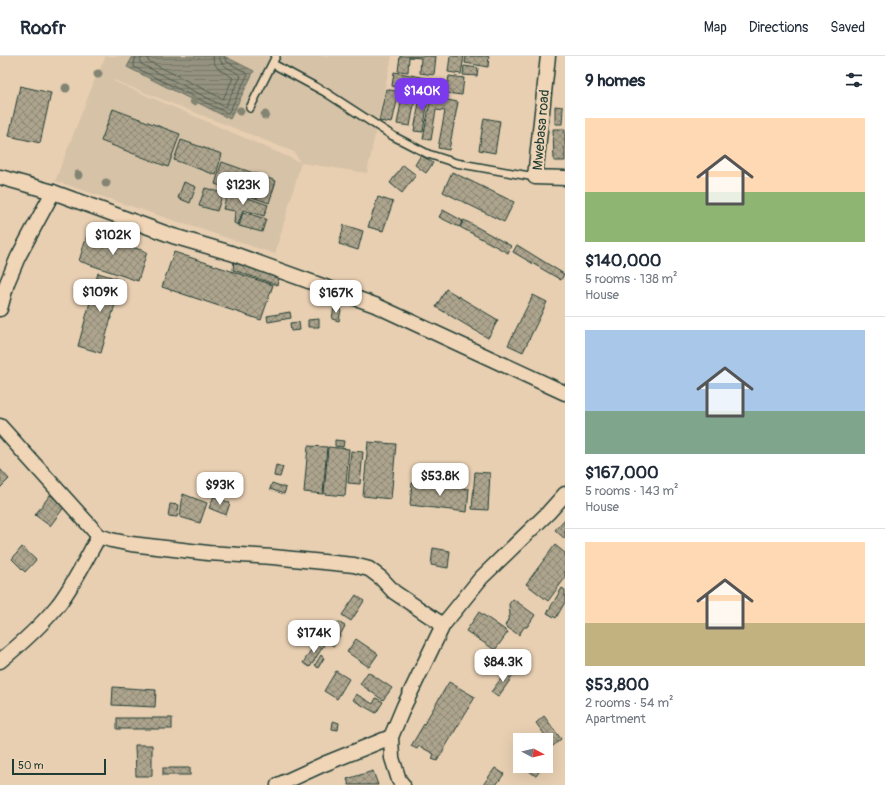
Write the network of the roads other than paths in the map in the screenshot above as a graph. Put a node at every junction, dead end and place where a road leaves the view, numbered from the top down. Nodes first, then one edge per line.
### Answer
1 (276, 56) edge
2 (548, 56) edge
3 (273, 64) junction
4 (250, 108) dead end
5 (0, 176) edge
6 (535, 177) junction
7 (565, 178) edge
8 (53, 192) junction
9 (0, 310) edge
10 (565, 393) edge
11 (0, 426) edge
12 (565, 494) edge
13 (99, 536) junction
14 (443, 625) junction
15 (0, 661) edge
16 (391, 737) junction
17 (278, 785) edge
18 (403, 785) edge

1 - 3 lane
2 - 6 street, Mwebasa road
3 - 4 lane
3 - 6 lane
5 - 8 street
6 - 7 street, Mwebasa road
8 - 9 street
8 - 10 street
11 - 13 street
12 - 14 street
13 - 14 street
13 - 15 street
14 - 16 street
16 - 17 street
16 - 18 street

